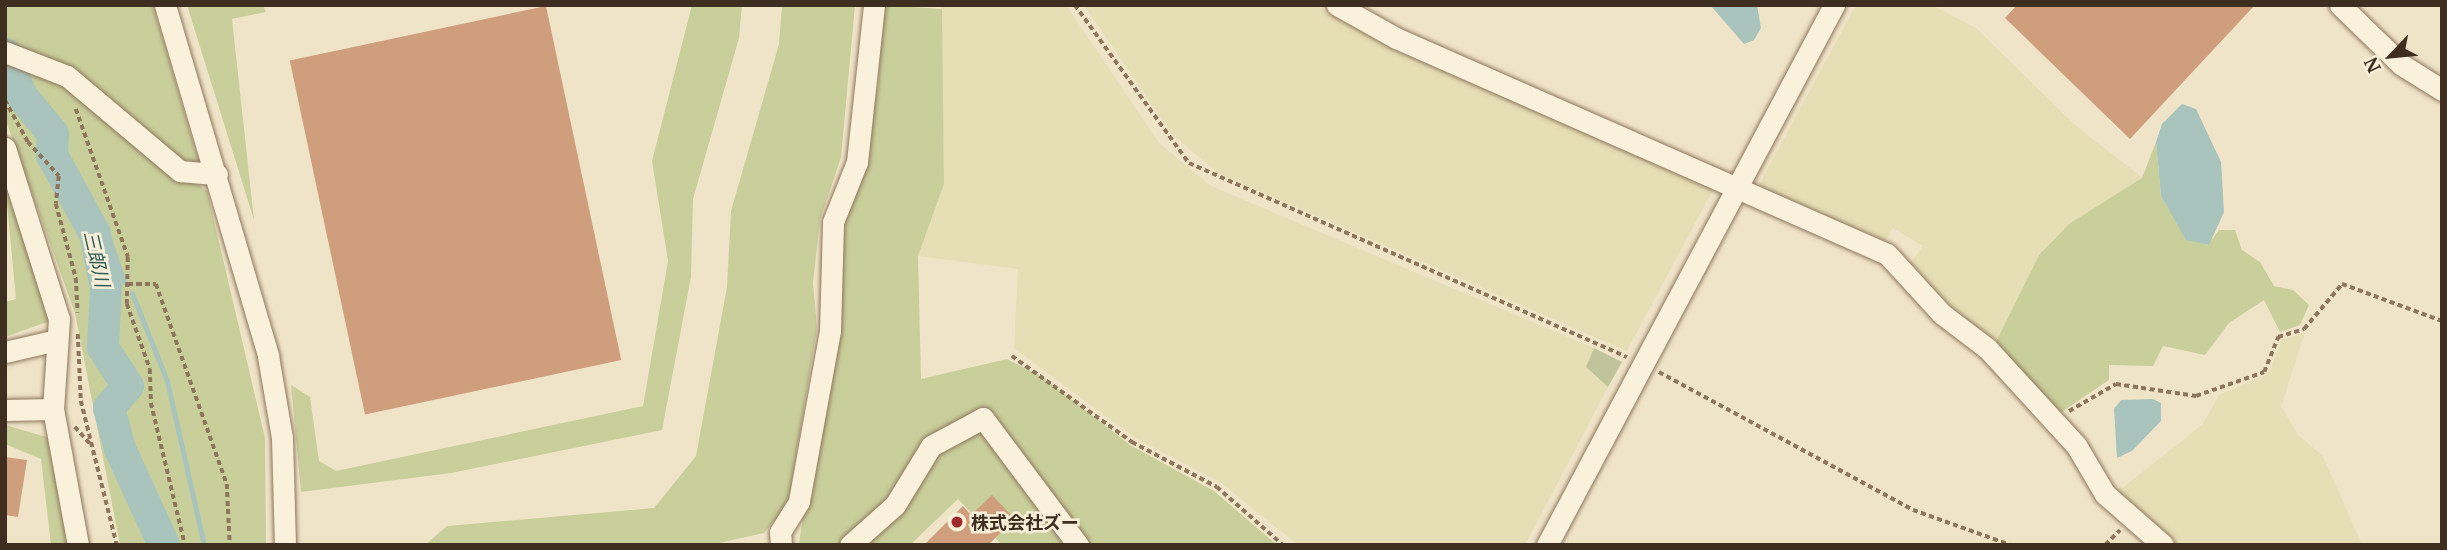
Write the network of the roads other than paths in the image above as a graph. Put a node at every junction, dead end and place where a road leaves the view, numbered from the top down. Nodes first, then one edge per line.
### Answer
1 (165, 5) edge
2 (874, 5) edge
3 (1337, 5) edge
4 (1834, 5) edge
5 (2340, 5) edge
6 (12, 54) edge
7 (2442, 90) edge
8 (5, 148) edge
9 (217, 174) junction
10 (1739, 187) junction
11 (58, 329) junction
12 (5, 352) edge
13 (53, 409) junction
14 (5, 411) edge
15 (78, 545) edge
16 (285, 545) edge
17 (781, 545) edge
18 (850, 545) edge
19 (1078, 545) edge
20 (1547, 545) edge
21 (2164, 545) edge

1 - 9 street
2 - 17 street
3 - 10 street
4 - 10 street
5 - 7 street
6 - 9 street
8 - 11 street
9 - 16 street
10 - 20 street
10 - 21 street
11 - 12 street
11 - 13 street
13 - 14 street
13 - 15 street
18 - 19 street

